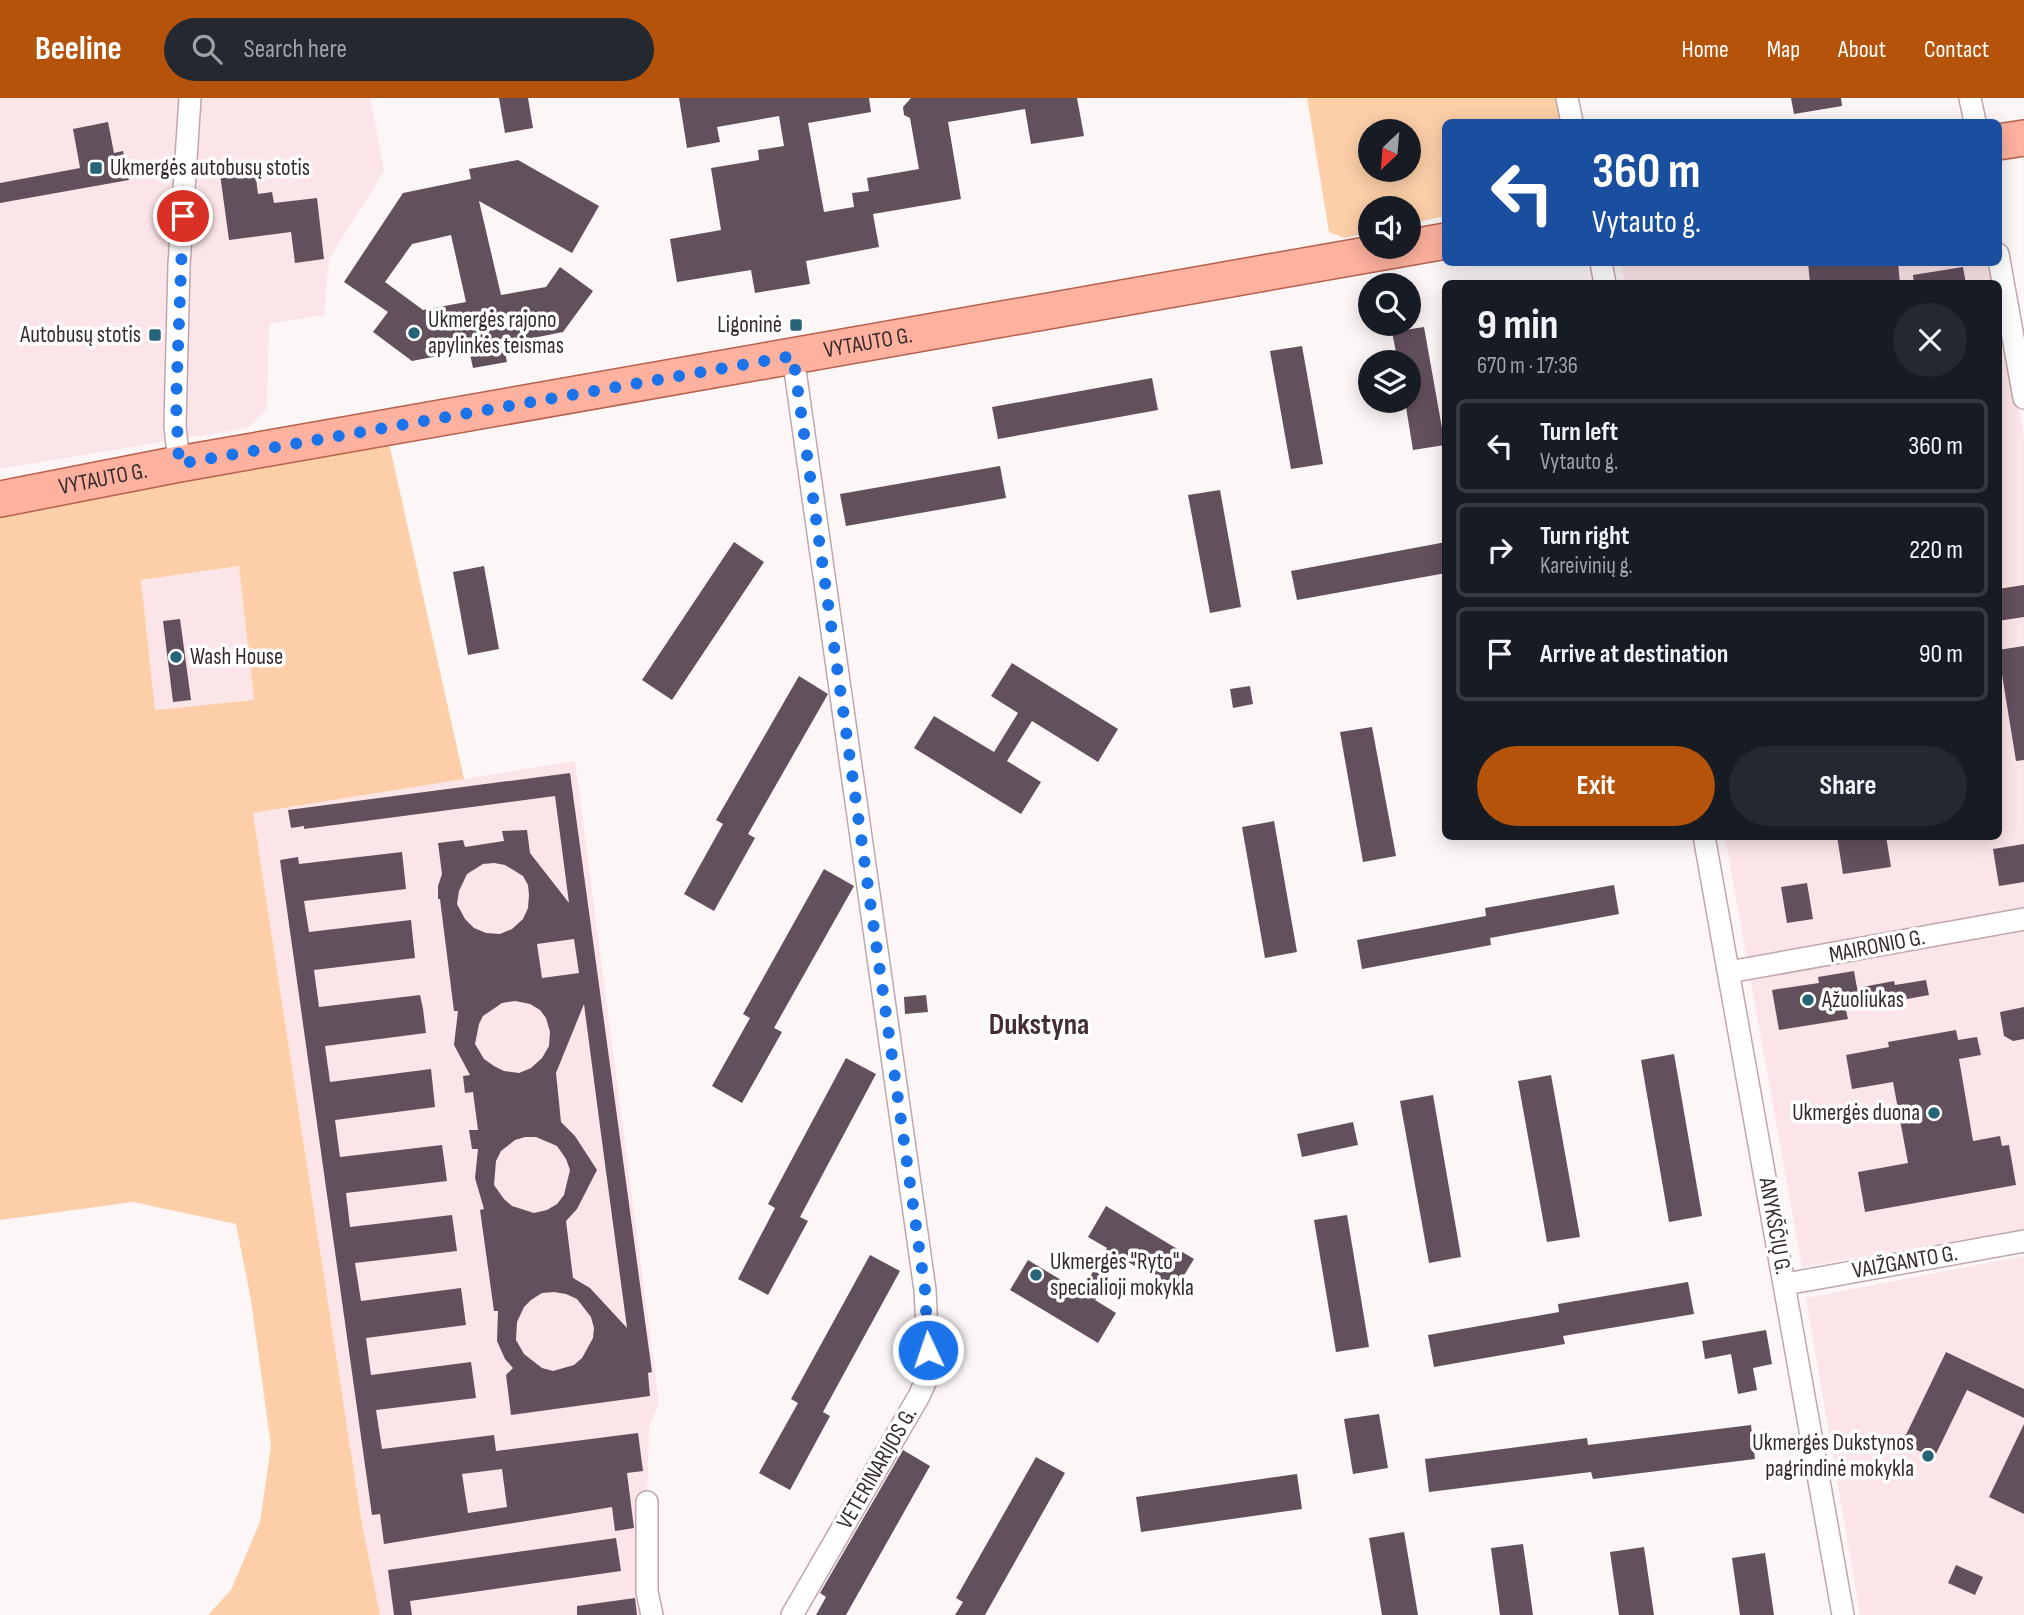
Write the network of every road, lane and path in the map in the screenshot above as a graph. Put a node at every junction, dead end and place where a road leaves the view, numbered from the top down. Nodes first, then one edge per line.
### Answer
1 (190, 98) edge
2 (1567, 98) edge
3 (1970, 98) edge
4 (1571, 119) edge
5 (1974, 119) edge
6 (2024, 138) edge
7 (2002, 141) edge
8 (1442, 242) edge
9 (2000, 266) edge
10 (793, 356) junction
11 (2024, 398) edge
12 (179, 464) junction
13 (0, 499) edge
14 (1705, 840) edge
15 (2024, 919) edge
16 (1729, 972) junction
17 (2024, 1241) edge
18 (1786, 1284) junction
19 (647, 1502) dead end
20 (652, 1615) edge
21 (792, 1615) edge
22 (1843, 1615) edge

1 - 12 street
2 - 4 street
3 - 5 street
6 - 7 main road
8 - 10 main road, VYTAUTO G.
9 - 11 street
10 - 12 main road, VYTAUTO G.
10 - 21 street, VETERINARIJOS G.
12 - 13 main road, VYTAUTO G.
14 - 16 street, ANYKŠČIŲ G.
15 - 16 street, MAIRONIO G.
16 - 18 street, ANYKŠČIŲ G.
17 - 18 street, VAIŽGANTO G.
18 - 22 street, ANYKŠČIŲ G.
19 - 20 street

